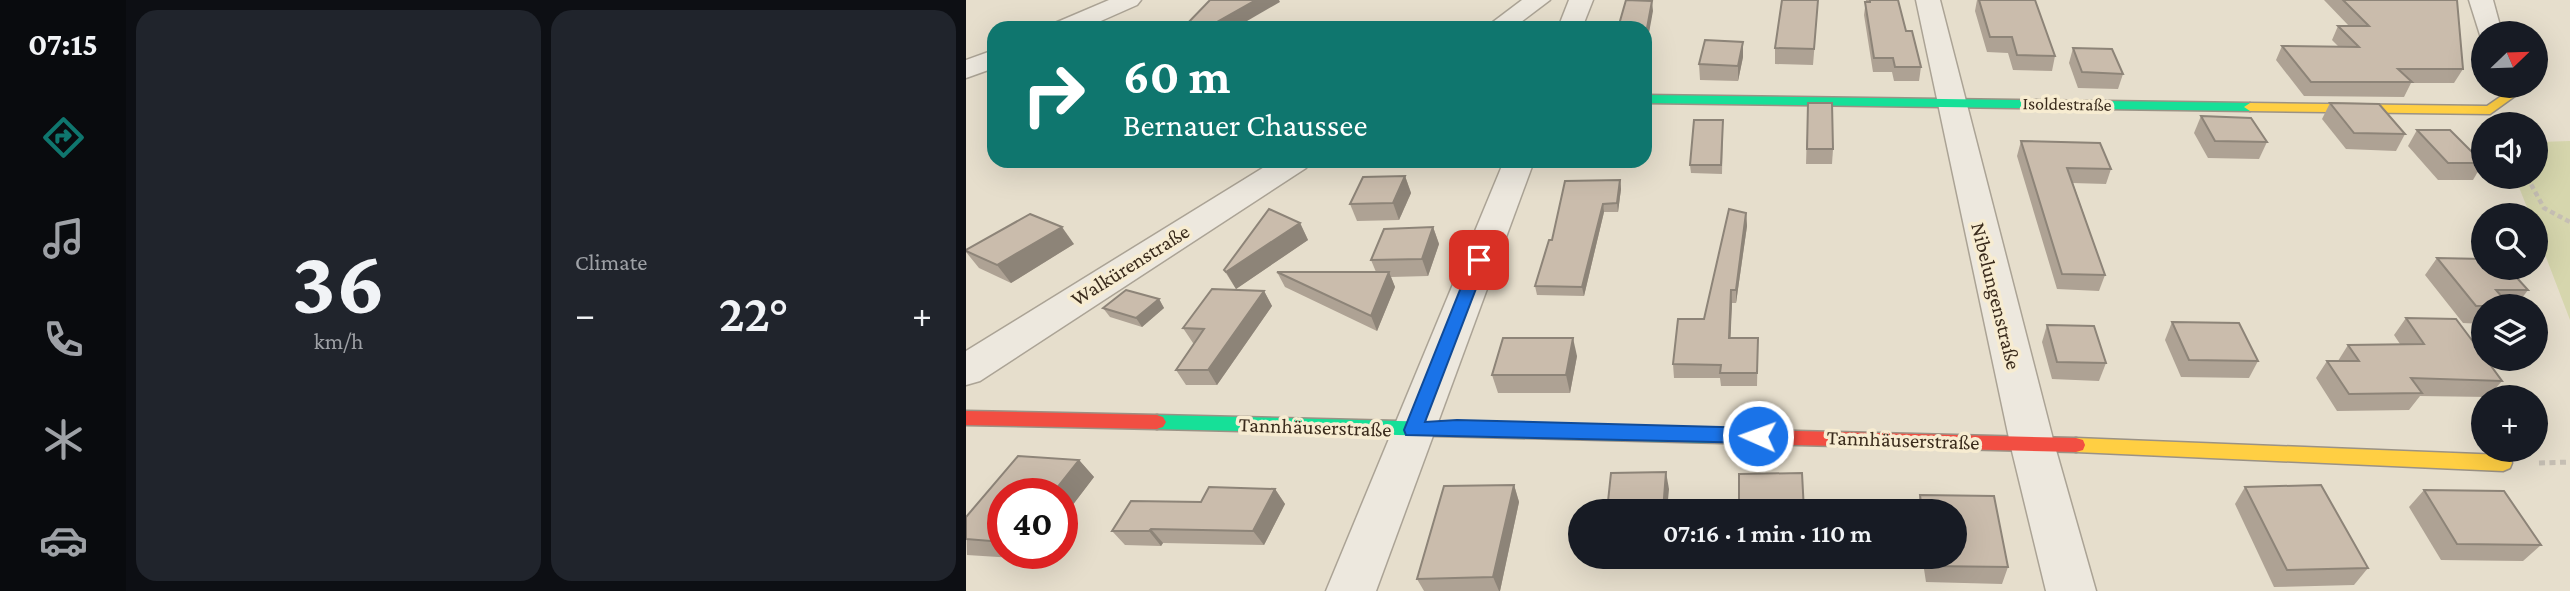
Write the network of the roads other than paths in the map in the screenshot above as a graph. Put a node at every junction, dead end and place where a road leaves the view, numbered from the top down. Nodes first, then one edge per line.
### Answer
1 (1129, 0) edge
2 (1538, 0) edge
3 (1581, 0) edge
4 (1928, 0) edge
5 (2481, 0) edge
6 (1080, 21) edge
7 (1507, 21) edge
8 (1573, 21) edge
9 (2487, 21) edge
10 (987, 61) edge
11 (966, 70) edge
12 (966, 83) edge
13 (987, 84) edge
14 (2506, 98) edge
15 (1652, 99) edge
16 (1950, 102) junction
17 (1284, 168) edge
18 (1516, 168) edge
19 (966, 370) edge
20 (966, 418) edge
21 (1413, 430) junction
22 (2032, 443) junction
23 (2503, 463) dead end
24 (1351, 591) edge
25 (2071, 591) edge

1 - 6 street
2 - 7 street
3 - 8 street
4 - 16 street, Nibelungenstraße
5 - 9 street
10 - 11 street
12 - 13 street
14 - 16 street, Isoldestraße
15 - 16 street, Isoldestraße
16 - 22 street, Nibelungenstraße
17 - 19 street, Walkürenstraße
18 - 21 street
20 - 21 street, Tannhäuserstraße
21 - 22 street, Tannhäuserstraße
21 - 24 street
22 - 23 street, Tannhäuserstraße
22 - 25 street, Nibelungenstraße

